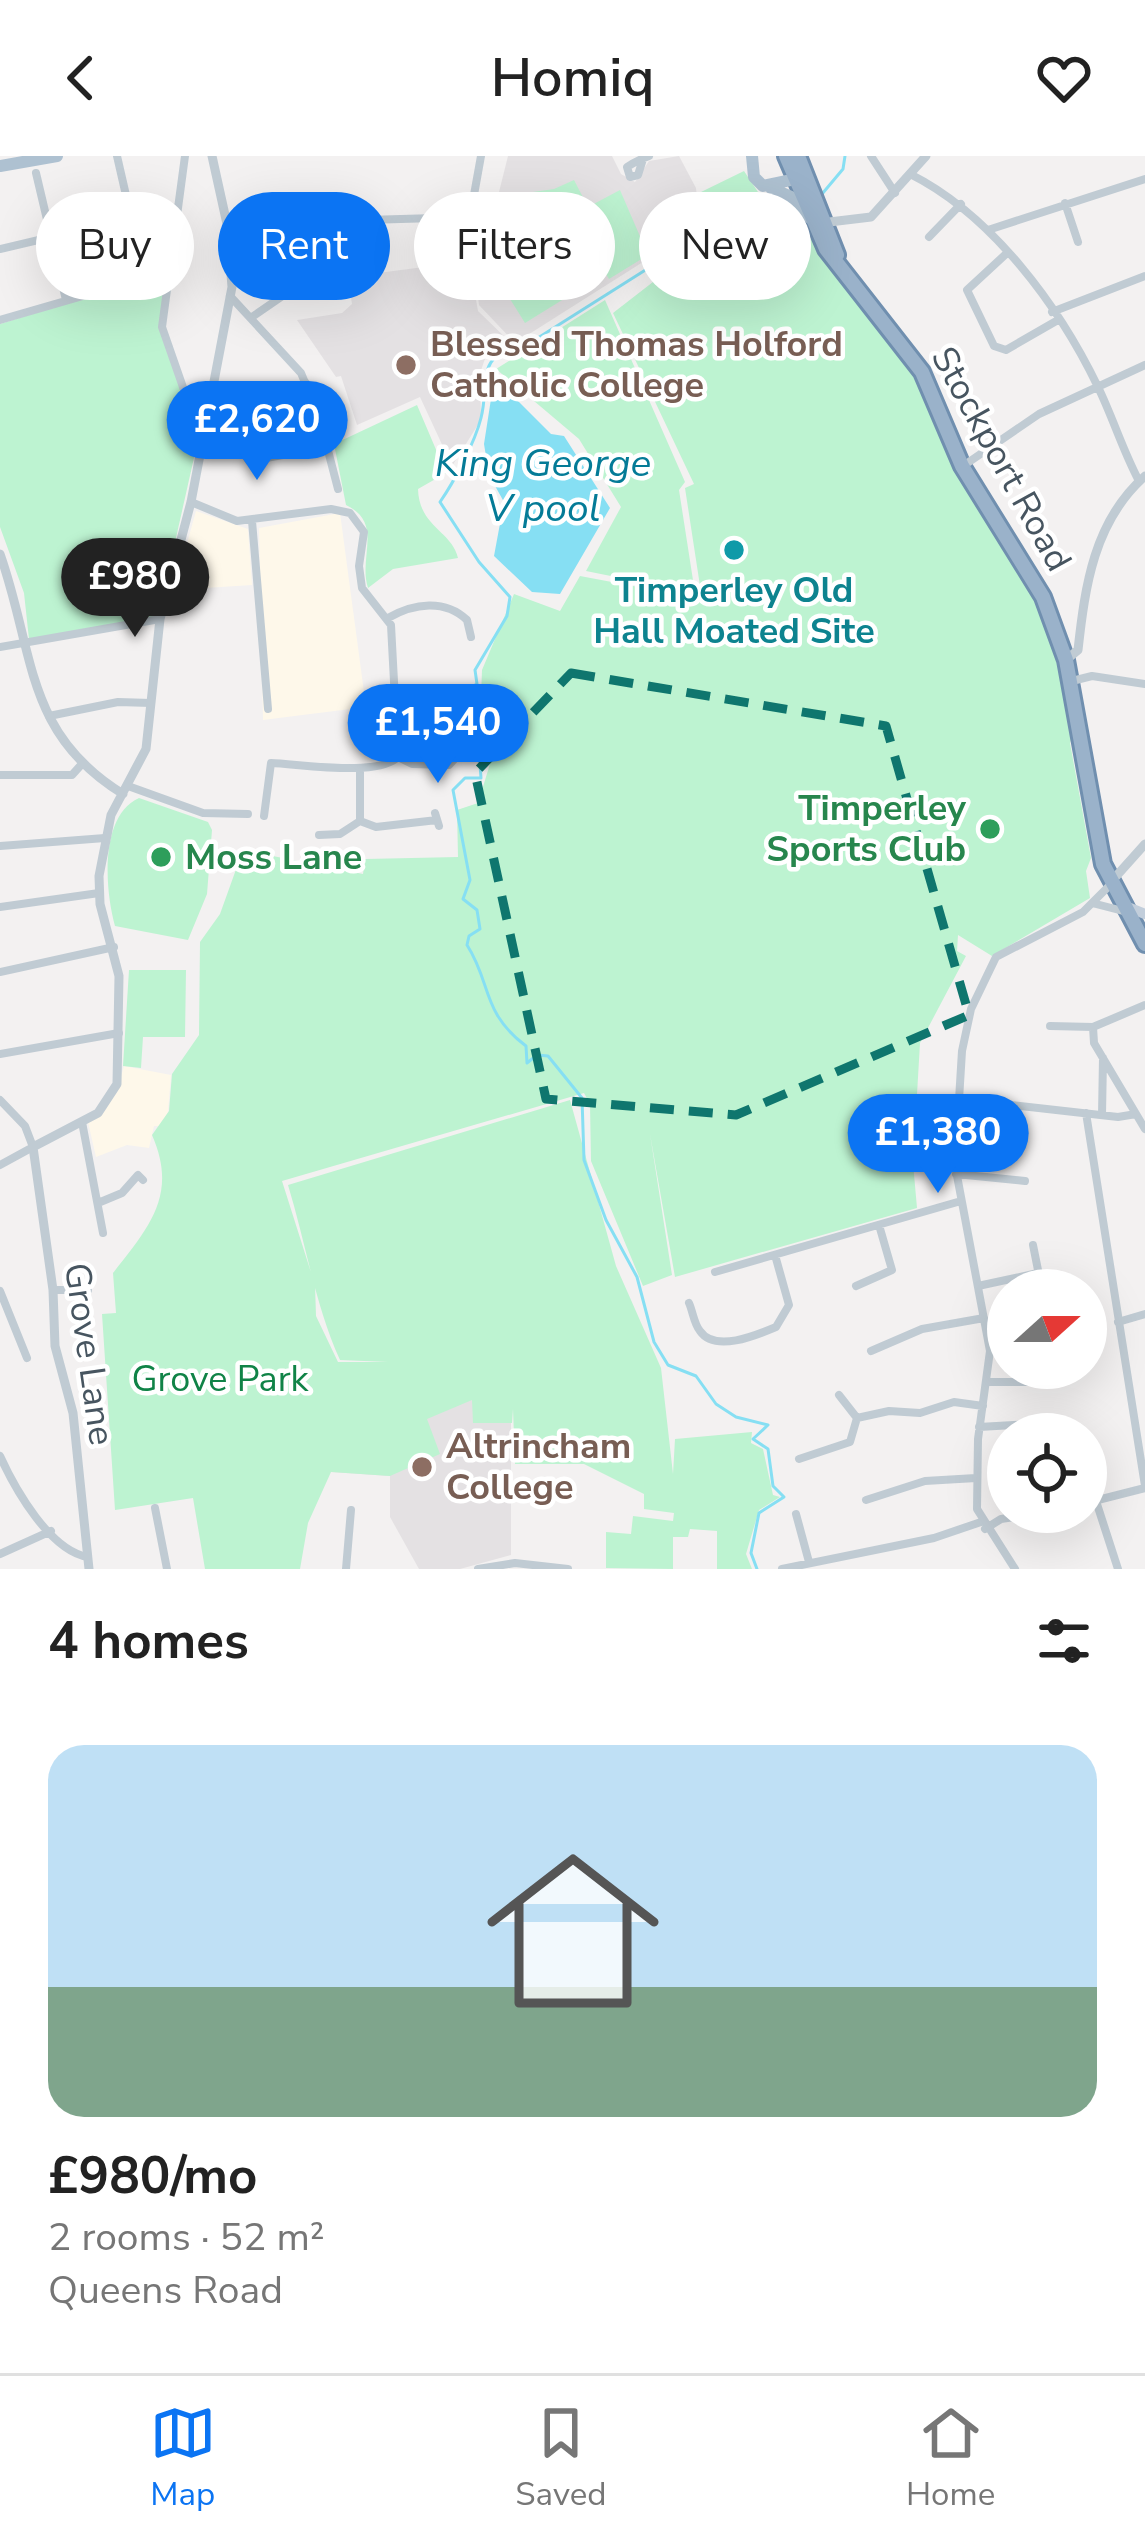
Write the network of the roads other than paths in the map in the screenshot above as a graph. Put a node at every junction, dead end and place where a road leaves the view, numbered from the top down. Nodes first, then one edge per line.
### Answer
1 (57, 156) edge
2 (117, 156) edge
3 (184, 156) edge
4 (212, 156) edge
5 (481, 156) edge
6 (752, 156) edge
7 (786, 156) edge
8 (798, 156) edge
9 (871, 156) edge
10 (926, 156) edge
11 (0, 166) edge
12 (36, 173) dead end
13 (910, 174) junction
14 (801, 179) junction
15 (1145, 179) edge
16 (771, 188) junction
17 (40, 192) edge
18 (125, 192) edge
19 (180, 192) edge
20 (220, 192) edge
21 (475, 192) edge
22 (895, 193) junction
23 (1065, 203) junction
24 (961, 204) junction
25 (816, 222) junction
26 (988, 230) junction
27 (929, 237) dead end
28 (36, 240) edge
29 (1078, 242) dead end
30 (0, 249) edge
31 (1007, 254) junction
32 (1145, 276) edge
33 (66, 300) edge
34 (167, 300) edge
35 (229, 300) edge
36 (234, 300) edge
37 (276, 300) edge
38 (252, 316) junction
39 (1055, 316) junction
40 (0, 320) edge
41 (1145, 365) edge
42 (306, 383) junction
43 (1098, 386) junction
44 (205, 418) junction
45 (245, 422) junction
46 (328, 447) junction
47 (962, 466) junction
48 (1142, 478) edge
49 (338, 489) dead end
50 (190, 502) junction
51 (252, 521) junction
52 (0, 554) edge
53 (388, 618) junction
54 (160, 620) junction
55 (471, 638) dead end
56 (26, 644) junction
57 (0, 647) edge
58 (1066, 659) junction
59 (1070, 681) junction
60 (1145, 684) edge
61 (445, 693) dead end
62 (151, 703) junction
63 (398, 705) junction
64 (268, 709) dead end
65 (47, 716) junction
66 (464, 749) dead end
67 (398, 757) junction
68 (82, 765) junction
69 (360, 769) junction
70 (0, 776) edge
71 (125, 790) junction
72 (248, 814) dead end
73 (264, 816) dead end
74 (360, 820) junction
75 (437, 820) dead end
76 (319, 835) dead end
77 (105, 838) junction
78 (1145, 844) edge
79 (0, 845) edge
80 (1101, 856) junction
81 (1130, 859) junction
82 (1112, 882) junction
83 (99, 893) junction
84 (1090, 906) junction
85 (0, 907) edge
86 (1126, 910) junction
87 (1145, 914) edge
88 (1145, 944) edge
89 (114, 946) junction
90 (0, 972) edge
91 (1145, 1005) edge
92 (1050, 1026) dead end
93 (1093, 1027) junction
94 (119, 1033) junction
95 (0, 1054) edge
96 (1103, 1057) junction
97 (957, 1099) junction
98 (0, 1100) edge
99 (1086, 1113) junction
100 (1136, 1114) junction
101 (1102, 1115) junction
102 (82, 1122) junction
103 (1145, 1130) edge
104 (33, 1148) junction
105 (0, 1166) edge
106 (956, 1174) junction
107 (143, 1180) dead end
108 (1025, 1181) dead end
109 (961, 1201) junction
110 (98, 1203) junction
111 (879, 1225) junction
112 (103, 1233) dead end
113 (1033, 1244) dead end
114 (775, 1255) junction
115 (1037, 1269) edge
116 (715, 1272) dead end
117 (987, 1284) edge
118 (856, 1286) dead end
119 (978, 1286) junction
120 (53, 1290) junction
121 (89, 1290) dead end
122 (0, 1291) edge
123 (689, 1303) dead end
124 (1145, 1314) edge
125 (984, 1318) junction
126 (1118, 1322) junction
127 (987, 1334) edge
128 (871, 1351) dead end
129 (28, 1358) dead end
130 (987, 1382) edge
131 (839, 1395) dead end
132 (983, 1406) junction
133 (857, 1418) junction
134 (980, 1427) junction
135 (987, 1427) edge
136 (0, 1456) edge
137 (1143, 1459) edge
138 (804, 1461) dead end
139 (3, 1469) edge
140 (976, 1478) junction
141 (1145, 1487) edge
142 (1107, 1498) edge
143 (866, 1500) dead end
144 (155, 1508) dead end
145 (351, 1510) dead end
146 (796, 1514) dead end
147 (987, 1524) edge
148 (983, 1525) junction
149 (51, 1531) junction
150 (1103, 1533) edge
151 (0, 1554) edge
152 (809, 1562) junction
153 (88, 1563) edge
154 (166, 1569) edge
155 (346, 1569) edge
156 (478, 1569) edge
157 (568, 1569) edge
158 (782, 1569) edge
159 (1015, 1569) edge
160 (1118, 1569) edge

1 - 11 main road
2 - 18 street
3 - 19 street
4 - 20 street
5 - 21 street
6 - 16 main road
7 - 14 highway
8 - 14 highway
9 - 22 street
10 - 13 street
12 - 17 street
13 - 22 street
13 - 24 street
14 - 16 main road
14 - 25 highway, Stockport Road
15 - 23 street
16 - 25 main road
22 - 25 street
23 - 26 street
23 - 29 street
24 - 26 street
24 - 27 street
25 - 47 highway, Stockport Road
26 - 31 street
28 - 30 street
31 - 39 street
31 - 39 street
32 - 39 street
33 - 40 street
34 - 44 street
35 - 44 street
36 - 38 street
37 - 38 street
38 - 42 street
39 - 43 street
41 - 43 street
42 - 45 street
42 - 46 street
43 - 47 street
43 - 48 street
44 - 45 street
44 - 50 street
45 - 46 street
46 - 49 street
47 - 58 highway, Stockport Road
48 - 58 street
50 - 51 street
50 - 54 street
51 - 53 street
51 - 64 street
52 - 56 street
53 - 55 street
53 - 63 street
54 - 56 street
54 - 62 street
56 - 57 street
56 - 65 street
58 - 59 highway, Stockport Road
59 - 60 street
59 - 80 highway, Stockport Road
61 - 63 street
62 - 65 street
62 - 71 street
63 - 67 street
65 - 68 street
66 - 67 street
67 - 69 street
68 - 70 street
68 - 71 street
69 - 73 street
69 - 74 street
71 - 72 street
71 - 77 street
74 - 75 street
74 - 76 street
77 - 79 street
77 - 83 street
78 - 81 street
80 - 81 street
80 - 82 highway, Stockport Road
81 - 82 street
82 - 84 street
82 - 86 highway, Stockport Road
83 - 85 street
83 - 89 street
84 - 86 street
84 - 97 street
86 - 87 main road
86 - 88 highway, Stockport Road
89 - 90 street
89 - 94 street
91 - 93 street
92 - 93 street
93 - 96 street
94 - 95 street
94 - 102 street
96 - 100 street
96 - 101 street
97 - 99 street
97 - 106 street
98 - 104 street
99 - 101 street
99 - 126 street
100 - 101 street
100 - 103 street
102 - 104 street
102 - 110 street
104 - 105 street
104 - 120 street, Grove Lane
106 - 108 street
106 - 109 street
107 - 110 street
109 - 111 street
109 - 119 street
110 - 112 street
111 - 114 street
111 - 118 street
113 - 115 street
114 - 116 street
114 - 123 street
117 - 119 street
119 - 125 street
120 - 121 street
120 - 153 street, Grove Lane
122 - 129 street
124 - 126 street
125 - 127 street
125 - 128 street
126 - 137 street
130 - 132 street
131 - 133 street
132 - 133 street
132 - 134 street
133 - 138 street
134 - 135 street
134 - 140 street
136 - 139 street
137 - 141 street
139 - 149 street
140 - 143 street
140 - 148 street
141 - 142 street
144 - 154 street
145 - 155 street
146 - 152 street
147 - 148 street
148 - 152 street
148 - 159 street
149 - 151 street
149 - 153 street
150 - 160 street
152 - 158 street
156 - 157 street

